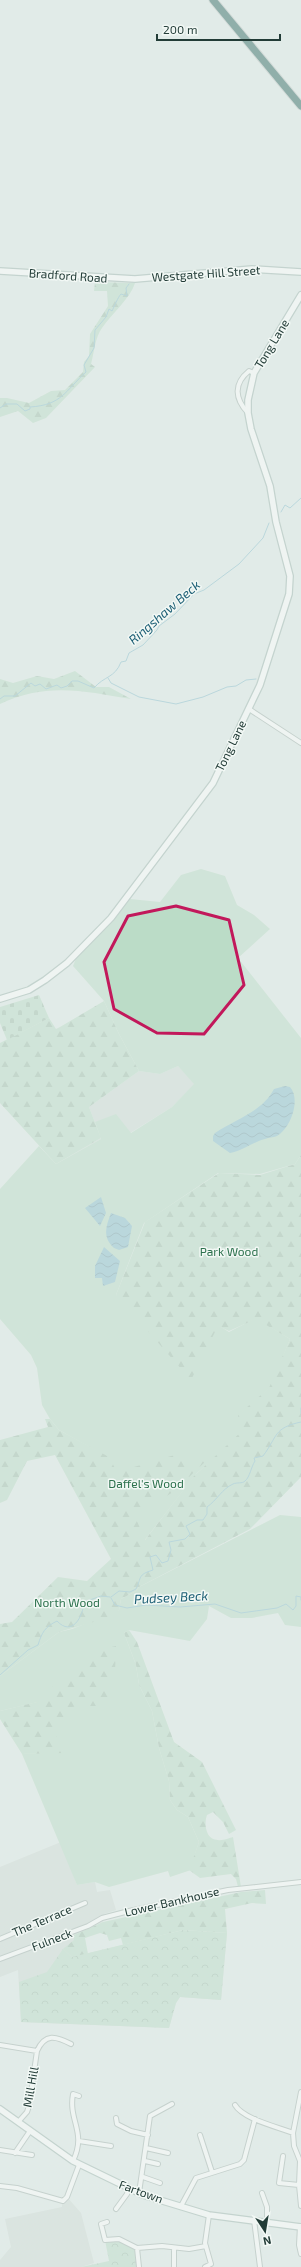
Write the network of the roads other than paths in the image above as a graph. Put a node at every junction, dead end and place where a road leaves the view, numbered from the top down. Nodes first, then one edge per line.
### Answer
1 (213, 0) edge
2 (301, 106) edge
3 (0, 271) edge
4 (301, 272) edge
5 (136, 279) joint
6 (301, 295) edge
7 (254, 373) junction
8 (248, 413) junction
9 (249, 709) junction
10 (301, 743) edge
11 (0, 999) edge
12 (301, 1882) edge
13 (85, 1904) dead end
14 (102, 1918) joint
15 (0, 1940) edge
16 (0, 1959) edge
17 (71, 2044) dead end
18 (0, 2045) edge
19 (37, 2051) junction
20 (301, 2092) edge
21 (79, 2096) dead end
22 (172, 2104) dead end
23 (235, 2105) dead end
24 (0, 2109) edge
25 (147, 2112) dead end
26 (150, 2116) junction
27 (116, 2118) dead end
28 (255, 2119) junction
29 (19, 2122) junction
30 (30, 2131) junction
31 (293, 2133) junction
32 (148, 2135) junction
33 (200, 2135) dead end
34 (79, 2141) junction
35 (111, 2146) dead end
36 (146, 2148) junction
37 (0, 2150) edge
38 (15, 2153) junction
39 (168, 2153) dead end
40 (32, 2155) dead end
41 (283, 2156) dead end
42 (73, 2161) junction
43 (145, 2161) junction
44 (158, 2164) dead end
45 (79, 2165) junction
46 (212, 2172) junction
47 (143, 2177) junction
48 (160, 2183) dead end
49 (299, 2185) junction
50 (0, 2186) edge
51 (128, 2189) junction
52 (140, 2193) junction
53 (262, 2193) dead end
54 (181, 2206) junction
55 (301, 2206) edge
56 (116, 2209) dead end
57 (208, 2215) junction
58 (254, 2220) junction
59 (266, 2221) junction
60 (107, 2222) dead end
61 (300, 2227) edge
62 (206, 2246) junction
63 (137, 2248) junction
64 (174, 2248) junction
65 (301, 2254) edge
66 (139, 2267) edge
67 (174, 2267) edge
68 (205, 2267) edge
69 (260, 2267) edge

1 - 2 highway
3 - 5 street, Bradford Road
4 - 5 street, Westgate Hill Street
6 - 7 street, Tong Lane
7 - 8 street, Tong Lane
7 - 8 street, Tong Lane
8 - 9 street, Tong Lane
9 - 10 street
9 - 11 street, Tong Lane
12 - 14 street, Lower Bankhouse
13 - 15 street, The Terrace
14 - 16 street, Fulneck
17 - 19 street
18 - 19 street
19 - 29 street, Mill Hill
20 - 31 street
21 - 34 street
22 - 26 street
23 - 28 street
24 - 29 street, Fartown
25 - 26 street
26 - 32 street
27 - 32 street
28 - 31 street
28 - 46 street
29 - 30 street, Fartown
30 - 38 street
30 - 42 street, Fartown
31 - 49 street
32 - 36 street
33 - 46 street
34 - 35 street
34 - 42 street
36 - 39 street
36 - 43 street
37 - 38 street
38 - 40 street
41 - 49 street
42 - 45 street, Fartown
43 - 44 street
43 - 47 street
45 - 50 street
45 - 51 street, Fartown
46 - 54 street
47 - 48 street
47 - 52 street
49 - 55 street
51 - 52 street, Fartown
51 - 56 street
52 - 54 street, Fartown
53 - 59 street
54 - 57 street, Fartown
57 - 58 street, Fartown
57 - 62 street
58 - 59 street, Fartown
58 - 69 street
59 - 61 street, Fartown
60 - 63 street
61 - 65 street
62 - 64 street
62 - 68 street
63 - 64 street
63 - 66 street
64 - 67 street

